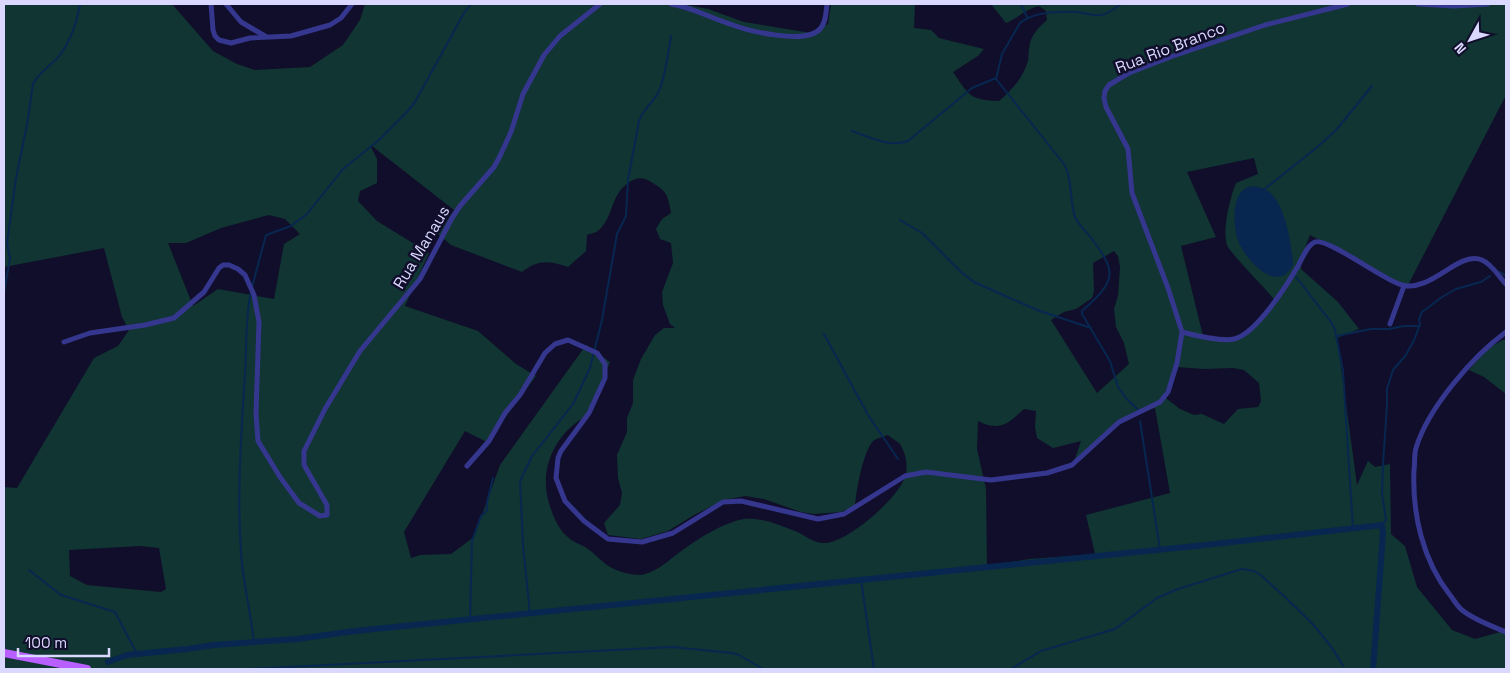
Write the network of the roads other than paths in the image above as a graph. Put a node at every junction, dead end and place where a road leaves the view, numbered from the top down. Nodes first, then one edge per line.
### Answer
1 (211, 4) edge
2 (226, 4) edge
3 (352, 4) edge
4 (600, 4) edge
5 (671, 4) edge
6 (827, 4) edge
7 (1348, 4) edge
8 (1418, 4) edge
9 (1488, 4) edge
10 (265, 36) junction
11 (1506, 284) edge
12 (1404, 286) junction
13 (1390, 324) dead end
14 (1182, 332) junction
15 (1506, 332) edge
16 (64, 342) dead end
17 (467, 466) dead end
18 (1506, 632) edge
19 (4, 654) edge
20 (87, 669) edge

1 - 10 street
2 - 10 street
3 - 10 street
4 - 16 street, Rua Manaus
5 - 6 street
7 - 14 street, Rua Rio Branco
8 - 9 street
11 - 12 street
12 - 13 street
12 - 14 street
14 - 17 street
15 - 18 street
19 - 20 main road

